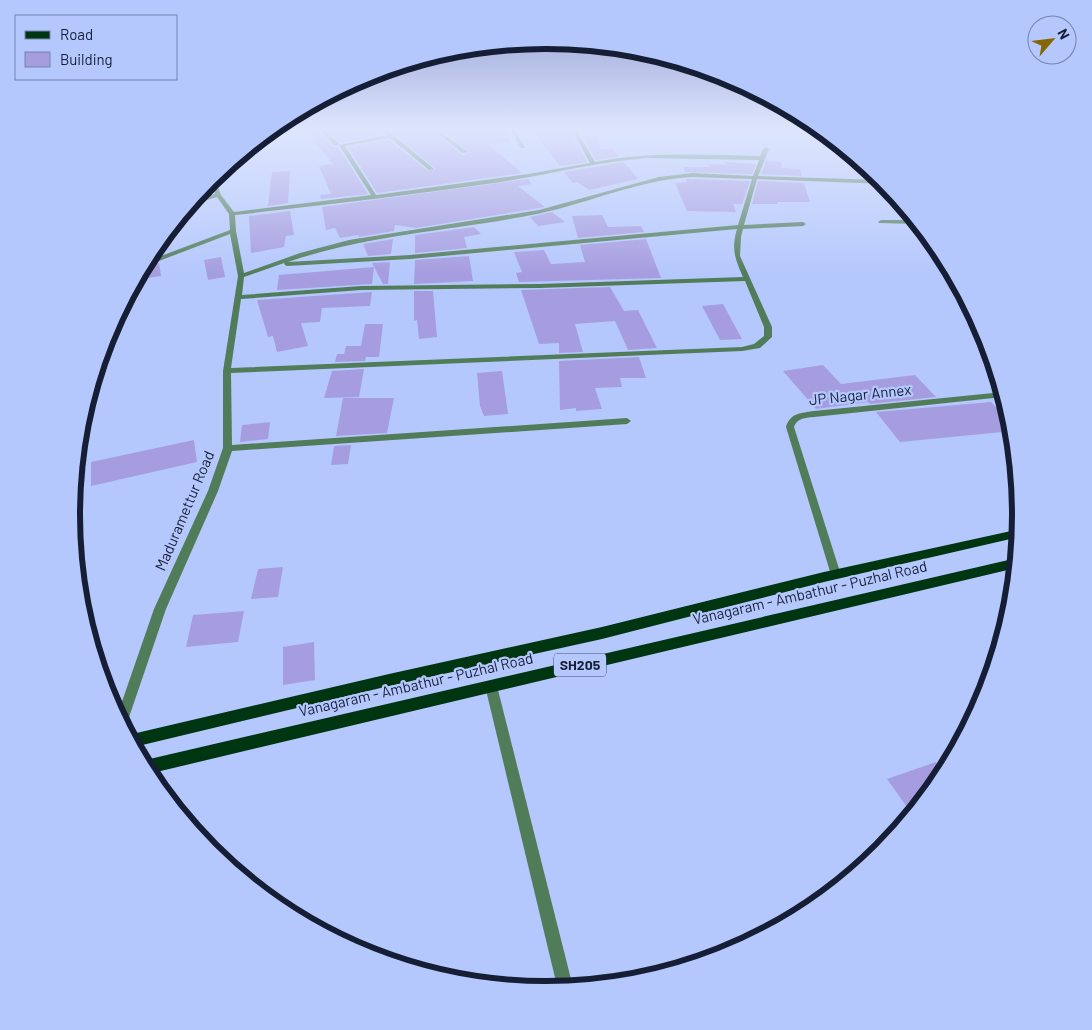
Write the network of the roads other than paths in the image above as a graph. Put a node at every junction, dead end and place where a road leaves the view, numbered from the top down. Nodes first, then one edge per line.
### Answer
1 (363, 178) edge
2 (513, 178) edge
3 (661, 178) edge
4 (755, 178) edge
5 (783, 178) edge
6 (872, 182) edge
7 (215, 186) edge
8 (218, 195) junction
9 (375, 197) junction
10 (202, 201) edge
11 (232, 214) junction
12 (881, 222) dead end
13 (909, 222) edge
14 (803, 224) dead end
15 (742, 227) junction
16 (233, 231) junction
17 (155, 261) edge
18 (273, 265) junction
19 (241, 276) junction
20 (747, 279) junction
21 (237, 297) junction
22 (227, 371) junction
23 (996, 395) edge
24 (628, 421) dead end
25 (228, 448) junction
26 (1011, 535) edge
27 (1009, 566) edge
28 (836, 575) junction
29 (491, 686) junction
30 (124, 713) edge
31 (138, 739) edge
32 (153, 765) edge
33 (564, 980) edge

1 - 9 street
2 - 9 street
3 - 18 street
4 - 15 street
5 - 6 street
7 - 8 street
8 - 10 street
8 - 11 street
9 - 11 street
11 - 16 street, Maduramettur Road
12 - 13 street
14 - 15 street
15 - 18 street
15 - 20 street
16 - 17 street
16 - 19 street, Maduramettur Road
18 - 19 street
19 - 21 street, Maduramettur Road
20 - 21 street
20 - 22 street
21 - 22 street, Maduramettur Road
22 - 25 street, Maduramettur Road
23 - 28 street, JP Nagar Annex
24 - 25 street
25 - 30 street, Maduramettur Road
26 - 28 main road
27 - 29 main road, Vanagaram - Ambathur - Puzhal Road / SH205
28 - 31 main road
29 - 32 main road, Vanagaram - Ambathur - Puzhal Road / SH205
29 - 33 street

